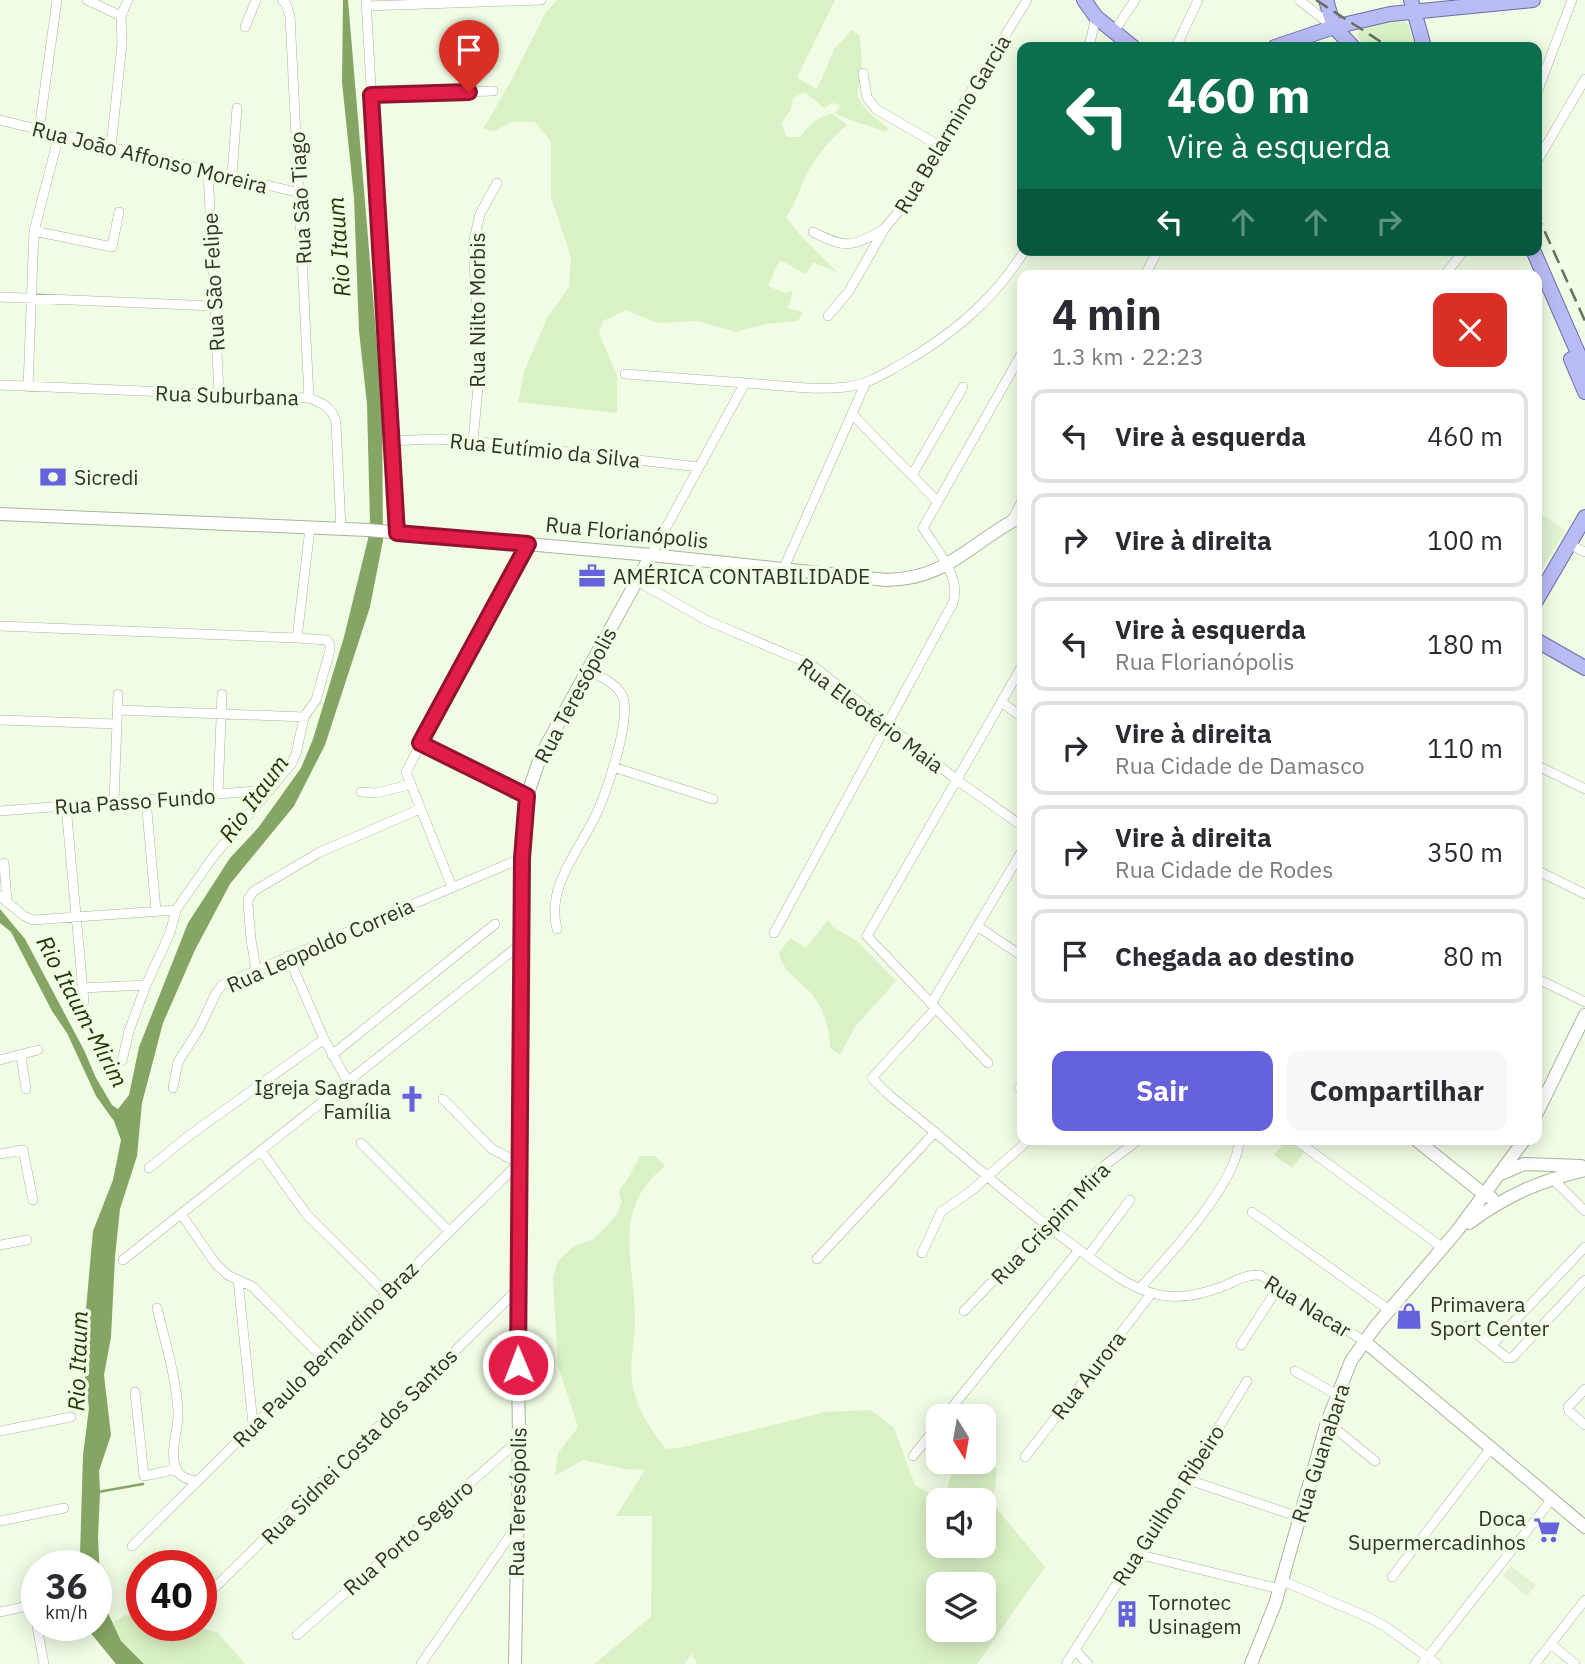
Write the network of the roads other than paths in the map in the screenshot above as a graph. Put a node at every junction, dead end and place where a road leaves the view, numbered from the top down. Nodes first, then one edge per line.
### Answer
1 (57, 0) edge
2 (87, 0) edge
3 (128, 0) edge
4 (256, 0) edge
5 (282, 0) edge
6 (541, 0) edge
7 (1027, 0) edge
8 (1084, 0) edge
9 (1135, 0) edge
10 (1198, 0) edge
11 (1299, 0) edge
12 (1326, 0) edge
13 (1534, 0) edge
14 (1572, 0) edge
15 (366, 3) edge
16 (1412, 5) edge
17 (121, 16) junction
18 (1096, 17) junction
19 (245, 27) dead end
20 (1334, 27) junction
21 (1112, 33) junction
22 (1311, 35) junction
23 (1090, 42) edge
24 (1126, 42) edge
25 (1178, 42) edge
26 (1290, 42) edge
27 (1340, 42) edge
28 (1347, 42) edge
29 (1423, 42) edge
30 (863, 73) dead end
31 (1542, 79) edge
32 (1585, 79) edge
33 (493, 91) dead end
34 (371, 95) junction
35 (237, 108) dead end
36 (0, 120) edge
37 (39, 130) junction
38 (59, 135) junction
39 (939, 145) junction
40 (111, 147) junction
41 (1542, 153) edge
42 (208, 170) junction
43 (232, 176) junction
44 (497, 183) dead end
45 (300, 193) junction
46 (119, 212) dead end
47 (885, 228) junction
48 (34, 231) junction
49 (813, 232) dead end
50 (1021, 256) edge
51 (1459, 256) edge
52 (1449, 270) edge
53 (1542, 271) edge
54 (1542, 295) edge
55 (0, 297) edge
56 (31, 298) junction
57 (214, 306) junction
58 (828, 316) dead end
59 (1017, 362) edge
60 (1585, 369) edge
61 (625, 374) dead end
62 (745, 383) junction
63 (866, 383) junction
64 (0, 385) edge
65 (27, 387) junction
66 (963, 387) dead end
67 (1585, 393) edge
68 (219, 394) junction
69 (309, 398) junction
70 (852, 414) junction
71 (473, 441) junction
72 (392, 442) junction
73 (699, 467) junction
74 (912, 475) junction
75 (938, 502) junction
76 (0, 514) edge
77 (1585, 517) edge
78 (1016, 519) edge
79 (310, 528) junction
80 (341, 529) junction
81 (391, 532) junction
82 (528, 544) junction
83 (1569, 544) junction
84 (1585, 552) edge
85 (651, 555) junction
86 (947, 565) junction
87 (783, 570) junction
88 (637, 581) junction
89 (1542, 591) edge
90 (0, 626) edge
91 (297, 638) junction
92 (1542, 643) edge
93 (1585, 668) edge
94 (587, 670) junction
95 (1017, 675) edge
96 (118, 694) dead end
97 (222, 694) dead end
98 (1001, 702) junction
99 (117, 710) junction
100 (1017, 713) edge
101 (221, 714) junction
102 (304, 717) junction
103 (0, 720) edge
104 (117, 724) junction
105 (887, 725) junction
106 (420, 743) junction
107 (613, 767) junction
108 (1542, 768) edge
109 (957, 780) junction
110 (410, 785) junction
111 (1585, 789) edge
112 (270, 790) junction
113 (360, 792) dead end
114 (218, 794) junction
115 (527, 796) junction
116 (713, 799) dead end
117 (146, 800) junction
118 (114, 802) junction
119 (66, 806) junction
120 (420, 809) junction
121 (0, 811) edge
122 (1017, 822) edge
123 (522, 858) junction
124 (1017, 860) edge
125 (4, 863) dead end
126 (1542, 873) edge
127 (452, 887) junction
128 (1585, 894) edge
129 (4, 899) edge
130 (176, 910) junction
131 (156, 911) junction
132 (75, 917) junction
133 (495, 924) dead end
134 (977, 926) junction
135 (557, 929) dead end
136 (774, 933) dead end
137 (521, 944) junction
138 (1017, 953) edge
139 (288, 956) junction
140 (256, 969) junction
141 (1542, 981) edge
142 (146, 985) junction
143 (81, 988) junction
144 (84, 1002) dead end
145 (1585, 1002) edge
146 (933, 1006) junction
147 (1585, 1016) edge
148 (324, 1039) junction
149 (38, 1050) dead end
150 (332, 1055) junction
151 (21, 1056) junction
152 (0, 1060) edge
153 (122, 1061) dead end
154 (988, 1063) dead end
155 (348, 1082) junction
156 (173, 1088) dead end
157 (26, 1089) dead end
158 (443, 1099) dead end
159 (1542, 1103) edge
160 (935, 1132) junction
161 (361, 1143) dead end
162 (1023, 1145) edge
163 (1132, 1145) edge
164 (1239, 1145) edge
165 (1302, 1145) edge
166 (1422, 1145) edge
167 (1521, 1145) edge
168 (1525, 1145) edge
169 (261, 1151) junction
170 (0, 1154) edge
171 (519, 1163) junction
172 (1528, 1164) junction
173 (149, 1168) dead end
174 (1585, 1168) edge
175 (986, 1177) junction
176 (1552, 1178) junction
177 (1497, 1179) junction
178 (1535, 1184) junction
179 (1485, 1195) junction
180 (1504, 1198) junction
181 (33, 1200) dead end
182 (1130, 1200) dead end
183 (1585, 1211) edge
184 (1252, 1212) dead end
185 (181, 1214) junction
186 (1046, 1226) junction
187 (449, 1231) junction
188 (1457, 1231) junction
189 (27, 1240) dead end
190 (0, 1245) edge
191 (1585, 1247) edge
192 (1443, 1248) junction
193 (922, 1253) dead end
194 (1083, 1253) junction
195 (817, 1259) dead end
196 (123, 1260) dead end
197 (238, 1280) junction
198 (1585, 1280) edge
199 (1279, 1286) junction
200 (1139, 1289) junction
201 (517, 1290) junction
202 (386, 1293) junction
203 (1151, 1294) junction
204 (157, 1308) dead end
205 (1389, 1310) junction
206 (964, 1311) dead end
207 (1467, 1325) dead end
208 (1364, 1341) junction
209 (1241, 1345) dead end
210 (1492, 1345) junction
211 (322, 1357) junction
212 (1295, 1371) dead end
213 (1247, 1381) dead end
214 (1585, 1389) edge
215 (135, 1392) dead end
216 (1337, 1395) junction
217 (955, 1404) edge
218 (71, 1417) dead end
219 (1327, 1422) junction
220 (1584, 1422) edge
221 (253, 1424) junction
222 (0, 1431) edge
223 (519, 1440) junction
224 (926, 1440) edge
225 (1491, 1448) junction
226 (913, 1456) dead end
227 (1025, 1457) dead end
228 (1375, 1461) dead end
229 (177, 1469) junction
230 (1186, 1479) junction
231 (195, 1481) junction
232 (1552, 1499) junction
233 (64, 1508) dead end
234 (1299, 1517) junction
235 (0, 1521) edge
236 (517, 1526) junction
237 (1585, 1527) edge
238 (132, 1546) dead end
239 (1140, 1555) junction
240 (1392, 1577) dead end
241 (217, 1585) edge
242 (1281, 1585) junction
243 (1585, 1600) edge
244 (21, 1607) edge
245 (0, 1612) edge
246 (297, 1635) dead end
247 (40, 1641) edge
248 (1550, 1644) junction
249 (1075, 1650) junction
250 (1425, 1660) edge
251 (44, 1664) edge
252 (421, 1664) edge
253 (515, 1664) edge
254 (1066, 1664) edge
255 (1088, 1664) edge
256 (1251, 1664) edge
257 (1437, 1664) edge
258 (1535, 1664) edge
259 (1576, 1664) edge

1 - 37 street
2 - 17 street
3 - 17 street
4 - 19 street
5 - 45 street, Rua São Tiago
6 - 15 street
7 - 39 street, Rua Belarmino Garcia
8 - 18 main road
9 - 21 street
10 - 25 street
11 - 20 street
12 - 20 main road
13 - 16 main road
14 - 31 street
15 - 34 street
16 - 20 main road
16 - 29 main road
17 - 40 street
18 - 21 main road
18 - 23 street
20 - 22 main road
20 - 28 main road
21 - 24 main road
22 - 26 main road
22 - 27 main road
30 - 39 street
32 - 41 street
33 - 34 street
34 - 72 street
35 - 43 street
36 - 37 street, Rua João Affonso Moreira
37 - 38 street, Rua João Affonso Moreira
38 - 40 street, Rua João Affonso Moreira
38 - 48 street
39 - 47 street, Rua Belarmino Garcia
40 - 42 street, Rua João Affonso Moreira
42 - 43 street, Rua João Affonso Moreira
42 - 57 street, Rua São Felipe
43 - 45 street, Rua João Affonso Moreira
44 - 71 street, Rua Nilto Morbis
45 - 69 street, Rua São Tiago
46 - 48 street
47 - 49 street
47 - 58 street, Rua Belarmino Garcia
48 - 56 street
50 - 63 street
51 - 52 street
53 - 60 main road
54 - 67 main road
55 - 56 street
56 - 57 street
56 - 65 street
57 - 68 street, Rua São Felipe
59 - 75 street
61 - 62 street
62 - 63 street
62 - 73 street, Rua Teresópolis
63 - 70 street
64 - 65 street, Rua Suburbana
65 - 68 street, Rua Suburbana
66 - 74 street
68 - 69 street, Rua Suburbana
69 - 80 street, Rua Suburbana
70 - 74 street
70 - 87 street
71 - 72 street, Rua Eutímio da Silva
71 - 73 street, Rua Eutímio da Silva
72 - 81 street
73 - 85 street, Rua Teresópolis
74 - 75 street
75 - 86 street
76 - 79 main road, Rua Florianópolis
77 - 83 main road
78 - 86 main road, Rua Florianópolis
79 - 80 main road, Rua Florianópolis
79 - 91 street
80 - 81 main road, Rua Florianópolis
81 - 82 main road, Rua Florianópolis
82 - 85 main road, Rua Florianópolis
82 - 106 street
83 - 84 street
83 - 89 main road
85 - 87 main road, Rua Florianópolis
85 - 88 main road, Rua Teresópolis
86 - 87 main road, Rua Florianópolis
86 - 105 street
88 - 94 main road, Rua Teresópolis
88 - 105 street, Rua Eleotério Maia
90 - 91 street
91 - 102 street
92 - 93 main road
94 - 107 street
94 - 115 main road, Rua Teresópolis
95 - 98 street
96 - 99 street
97 - 101 street
98 - 100 street
98 - 109 street
99 - 101 street
99 - 104 street
101 - 102 street
101 - 114 street
102 - 112 street
103 - 104 street
104 - 118 street
105 - 109 street, Rua Eleotério Maia
105 - 136 street
106 - 110 street
106 - 115 street
107 - 116 street
107 - 135 street
108 - 111 street
109 - 122 street, Rua Eleotério Maia
109 - 146 street
110 - 113 street
110 - 120 street
112 - 114 street, Rua Passo Fundo
112 - 130 street
114 - 117 street, Rua Passo Fundo
115 - 123 main road, Rua Teresópolis
117 - 118 street, Rua Passo Fundo
117 - 131 street
118 - 119 street, Rua Passo Fundo
119 - 121 street, Rua Passo Fundo
119 - 132 street
120 - 127 street
120 - 140 street
123 - 127 street, Rua Leopoldo Correia
123 - 137 main road, Rua Teresópolis
124 - 134 street
125 - 129 street
126 - 128 street
127 - 139 street, Rua Leopoldo Correia
129 - 132 street
130 - 131 street
130 - 142 street
131 - 132 street
132 - 143 street
133 - 150 street
134 - 138 street
134 - 146 street
137 - 155 street
137 - 171 main road, Rua Teresópolis
139 - 140 street, Rua Leopoldo Correia
139 - 148 street
140 - 156 street, Rua Leopoldo Correia
141 - 145 street
142 - 143 street
142 - 153 street
143 - 144 street
146 - 154 street
146 - 160 street, Rua Nacar
147 - 159 main road
148 - 150 street
148 - 173 street
149 - 151 street
150 - 155 street
151 - 152 street
151 - 157 street
155 - 169 street
158 - 171 street
160 - 175 street, Rua Nacar
160 - 195 street
161 - 187 street
162 - 175 street
163 - 186 street, Rua Crispim Mira
164 - 200 street
165 - 192 street
166 - 179 main road
167 - 177 main road
168 - 172 main road
169 - 185 street
169 - 202 street
170 - 181 street
171 - 187 street, Rua Paulo Bernardino Braz
171 - 201 main road, Rua Teresópolis
172 - 174 main road, Rua Guanabara
172 - 176 main road
172 - 177 main road, Rua Guanabara
172 - 178 main road
174 - 176 main road, Rua Guanabara
175 - 186 street, Rua Nacar
175 - 193 street
176 - 178 main road, Rua Guanabara
176 - 183 street
177 - 179 main road, Rua Guanabara
177 - 180 main road
178 - 180 main road, Rua Guanabara
179 - 180 main road
179 - 188 main road, Rua Guanabara
180 - 188 main road, Rua Guanabara
182 - 194 street
184 - 205 street
185 - 196 street
185 - 197 street
186 - 194 street, Rua Nacar
186 - 206 street, Rua Crispim Mira
187 - 202 street, Rua Paulo Bernardino Braz
188 - 192 main road, Rua Guanabara
189 - 190 street
191 - 210 street
192 - 205 main road, Rua Guanabara
194 - 200 street, Rua Nacar
194 - 217 street
197 - 211 street
197 - 221 street
198 - 210 street
199 - 203 street, Rua Nacar
199 - 208 street, Rua Nacar
199 - 209 street
200 - 203 street, Rua Nacar
201 - 223 main road, Rua Teresópolis
201 - 241 street, Rua Sidnei Costa dos Santos
202 - 211 street, Rua Paulo Bernardino Braz
203 - 227 street, Rua Aurora
204 - 229 street
205 - 208 main road, Rua Guanabara
207 - 210 street
208 - 216 main road, Rua Guanabara
208 - 225 main road, Rua Nacar
211 - 221 street, Rua Paulo Bernardino Braz
212 - 216 street
213 - 230 street, Rua Guilhon Ribeiro
214 - 220 street
215 - 229 street
216 - 219 main road, Rua Guanabara
218 - 222 street
219 - 228 street
219 - 234 main road, Rua Guanabara
221 - 231 street, Rua Paulo Bernardino Braz
223 - 236 main road, Rua Teresópolis
223 - 246 street, Rua Porto Seguro
224 - 226 street
225 - 232 main road, Rua Nacar
225 - 240 street
229 - 231 street
230 - 234 street
230 - 239 street, Rua Guilhon Ribeiro
231 - 238 street, Rua Paulo Bernardino Braz
232 - 237 main road, Rua Nacar
232 - 250 street
233 - 235 street
234 - 242 main road, Rua Guanabara
236 - 252 street
236 - 253 main road, Rua Teresópolis
239 - 242 street
239 - 249 street, Rua Guilhon Ribeiro
242 - 250 street
242 - 256 main road, Rua Guanabara
243 - 248 street
244 - 245 street
247 - 251 street
248 - 258 street
248 - 259 street
249 - 254 street, Rua Guilhon Ribeiro
249 - 255 street
250 - 257 street

